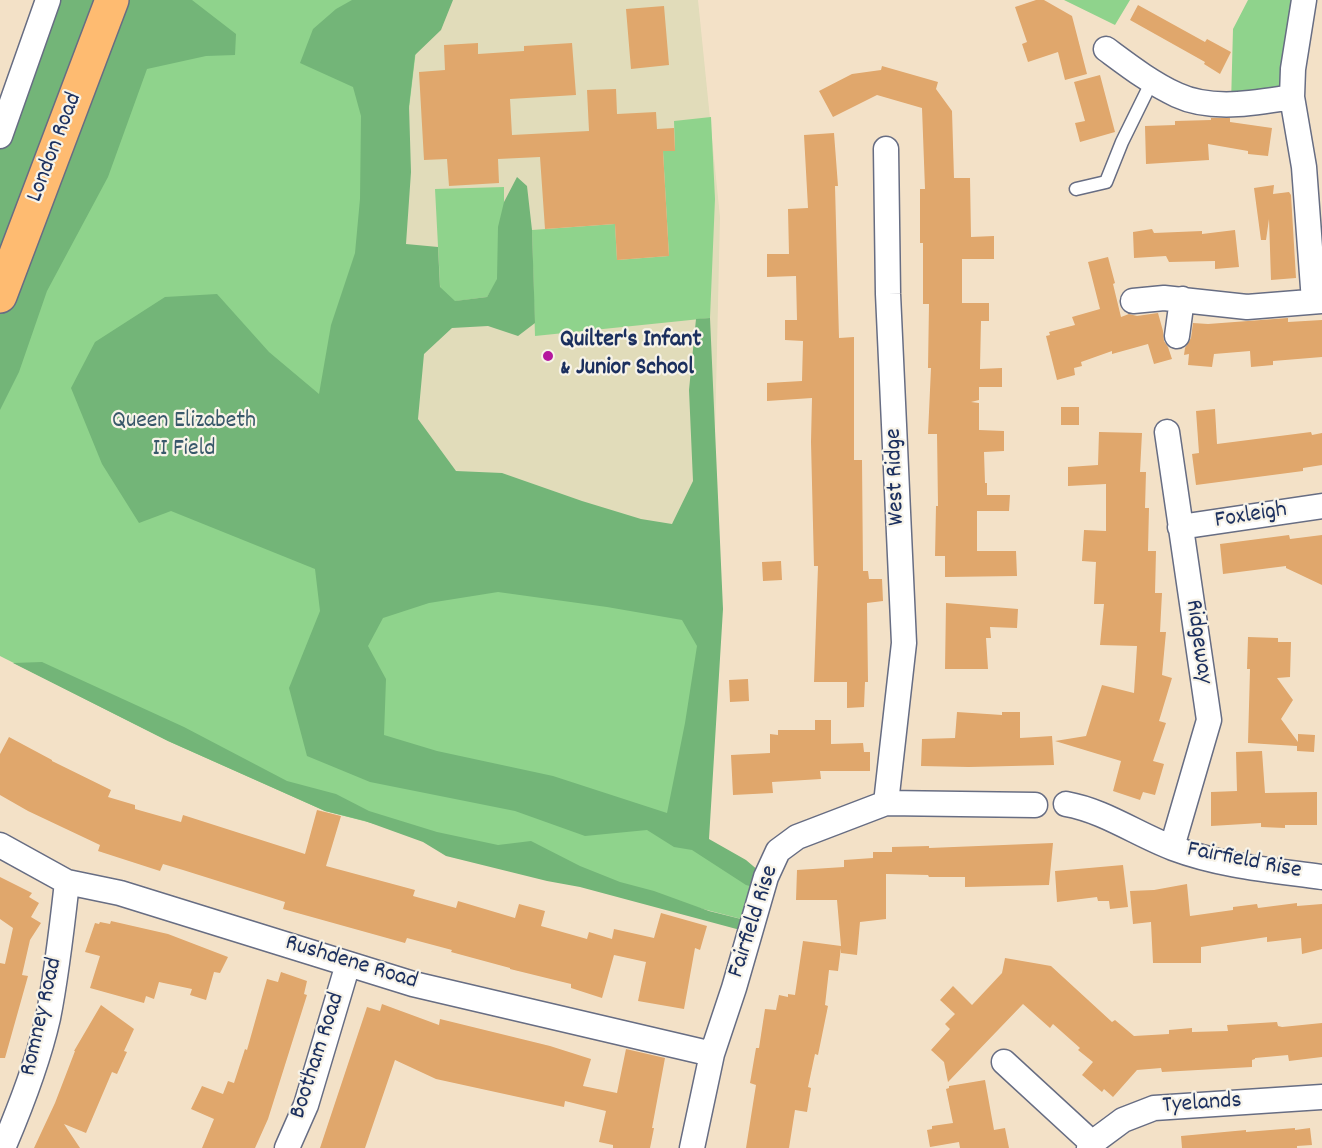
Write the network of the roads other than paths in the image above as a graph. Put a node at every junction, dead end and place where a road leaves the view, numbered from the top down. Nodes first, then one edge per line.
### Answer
1 (48, 0) edge
2 (112, 0) edge
3 (1304, 0) edge
4 (1106, 49) dead end
5 (1152, 81) junction
6 (1292, 97) junction
7 (0, 136) edge
8 (886, 149) dead end
9 (1076, 189) dead end
10 (0, 296) edge
11 (1182, 299) junction
12 (1133, 301) dead end
13 (1318, 301) edge
14 (1177, 336) dead end
15 (1167, 432) dead end
16 (1322, 506) edge
17 (1180, 527) junction
18 (886, 803) junction
19 (1066, 804) dead end
20 (1035, 805) dead end
21 (0, 845) edge
22 (1172, 847) junction
23 (1322, 877) edge
24 (67, 882) junction
25 (348, 964) junction
26 (712, 1054) junction
27 (1004, 1062) dead end
28 (1322, 1097) edge
29 (1090, 1145) edge
30 (3, 1148) edge
31 (287, 1148) edge
32 (692, 1148) edge

1 - 7 street
2 - 10 main road, London Road
3 - 6 street
4 - 5 street
5 - 6 street
5 - 9 lane
6 - 13 street
8 - 18 street, West Ridge
11 - 12 street
11 - 13 street
11 - 14 street
15 - 17 street, Ridgeway
16 - 17 street, Foxleigh
17 - 22 street, Ridgeway
18 - 20 street, Fairfield Rise
18 - 26 street, Fairfield Rise
19 - 22 street, Fairfield Rise
21 - 24 street, Rushdene Road
22 - 23 street, Fairfield Rise
24 - 25 street, Rushdene Road
24 - 30 street, Romney Road
25 - 26 street, Rushdene Road
25 - 31 street, Bootham Road
26 - 32 street, Fairfield Rise
27 - 29 street, Tyelands
28 - 29 street, Tyelands

